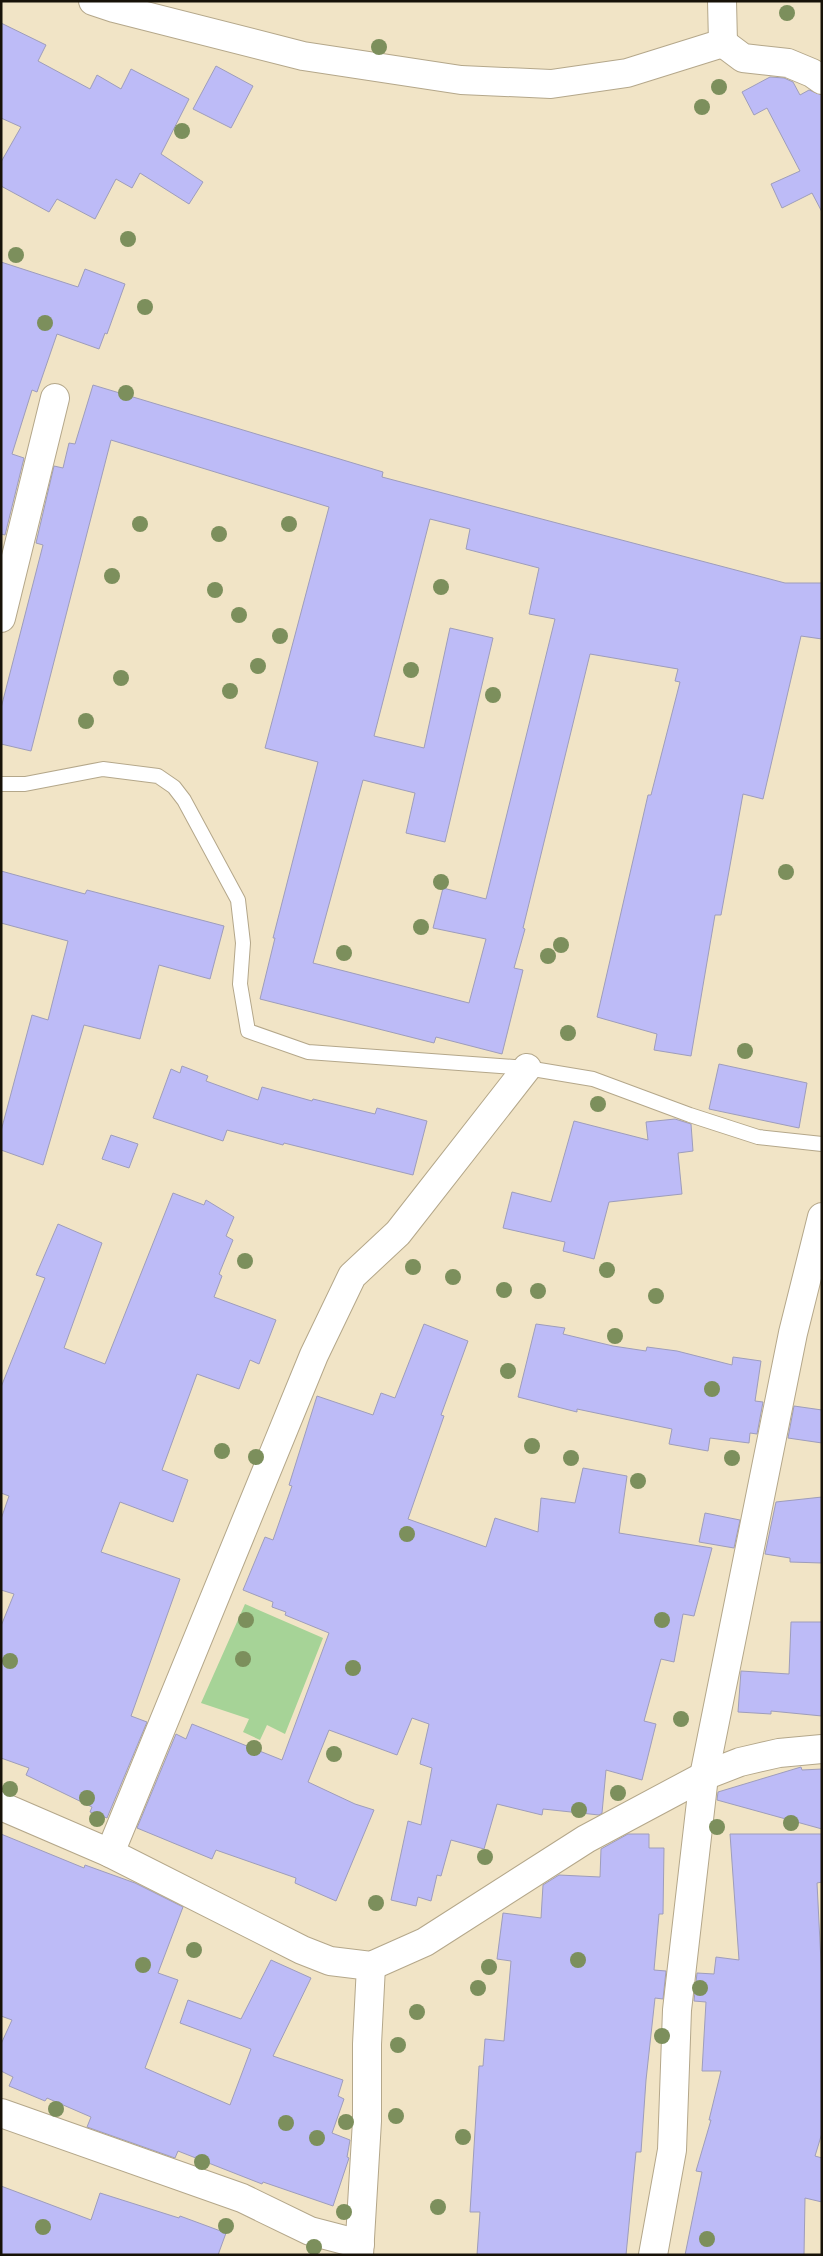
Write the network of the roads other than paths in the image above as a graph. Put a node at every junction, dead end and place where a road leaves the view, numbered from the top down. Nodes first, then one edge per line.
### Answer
1 (93, 1) edge
2 (722, 1) edge
3 (723, 43) junction
4 (822, 80) edge
5 (55, 398) dead end
6 (1, 618) edge
7 (1, 784) edge
8 (526, 1068) junction
9 (822, 1144) edge
10 (822, 1217) edge
11 (822, 1749) edge
12 (704, 1776) junction
13 (1, 1806) edge
14 (110, 1852) junction
15 (371, 1966) junction
16 (1, 2113) edge
17 (359, 2249) edge
18 (654, 2255) edge

1 - 3 street
2 - 3 street
3 - 4 street
5 - 6 street
7 - 8 lane
8 - 9 lane
8 - 14 street
10 - 12 street
11 - 12 street
12 - 15 street
12 - 18 street
13 - 14 street
14 - 15 street
15 - 17 street
16 - 17 street

